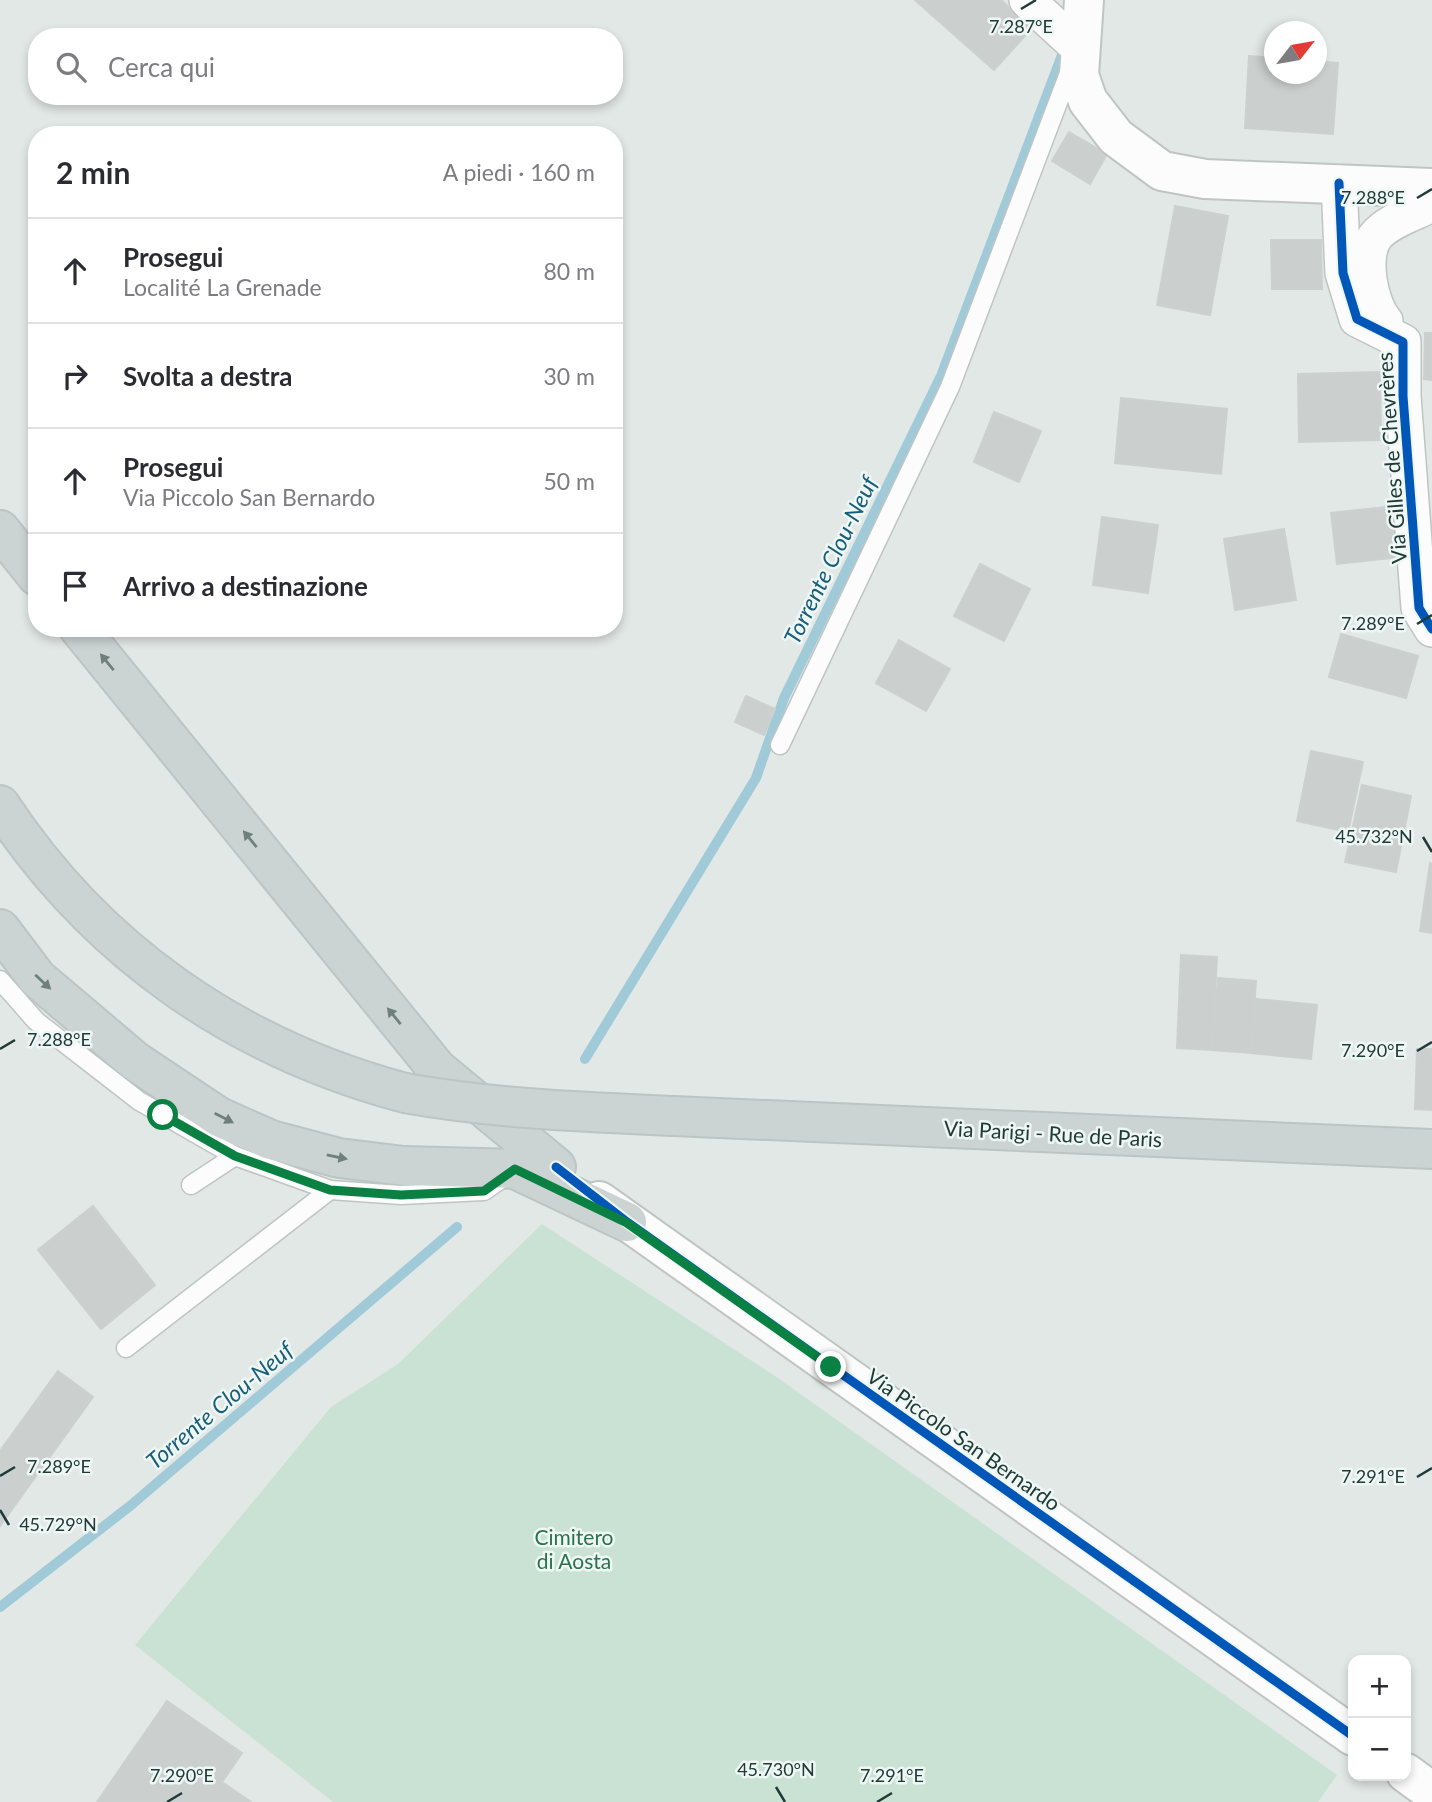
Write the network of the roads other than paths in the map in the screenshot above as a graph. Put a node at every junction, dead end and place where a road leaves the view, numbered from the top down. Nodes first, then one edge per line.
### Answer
1 (1027, 0) edge
2 (1084, 0) edge
3 (1079, 48) junction
4 (1339, 183) junction
5 (1432, 188) edge
6 (1432, 204) edge
7 (1403, 342) junction
8 (0, 530) edge
9 (28, 565) edge
10 (1432, 629) edge
11 (86, 637) edge
12 (780, 745) dead end
13 (0, 805) edge
14 (0, 929) edge
15 (0, 980) edge
16 (490, 1112) junction
17 (1432, 1149) edge
18 (235, 1156) junction
19 (536, 1162) junction
20 (463, 1165) junction
21 (191, 1185) dead end
22 (330, 1190) junction
23 (126, 1348) dead end
24 (1348, 1732) edge
25 (1411, 1777) edge
26 (1432, 1792) edge

1 - 3 street
2 - 3 street
3 - 4 street
3 - 12 lane
4 - 5 street
4 - 7 street, Via Gilles de Chevrères
6 - 7 street
7 - 10 street, Via Gilles de Chevrères
8 - 9 main road
16 -> 11 main road
13 - 17 main road, Via Parigi - Rue de Paris, bridge
14 -> 20 main road
15 - 18 lane
16 - 19 main road
16 - 20 main road
18 - 21 lane
18 - 22 lane
19 - 20 main road
19 - 22 lane
19 - 24 street, Via Piccolo San Bernardo
22 - 23 lane
25 - 26 street

